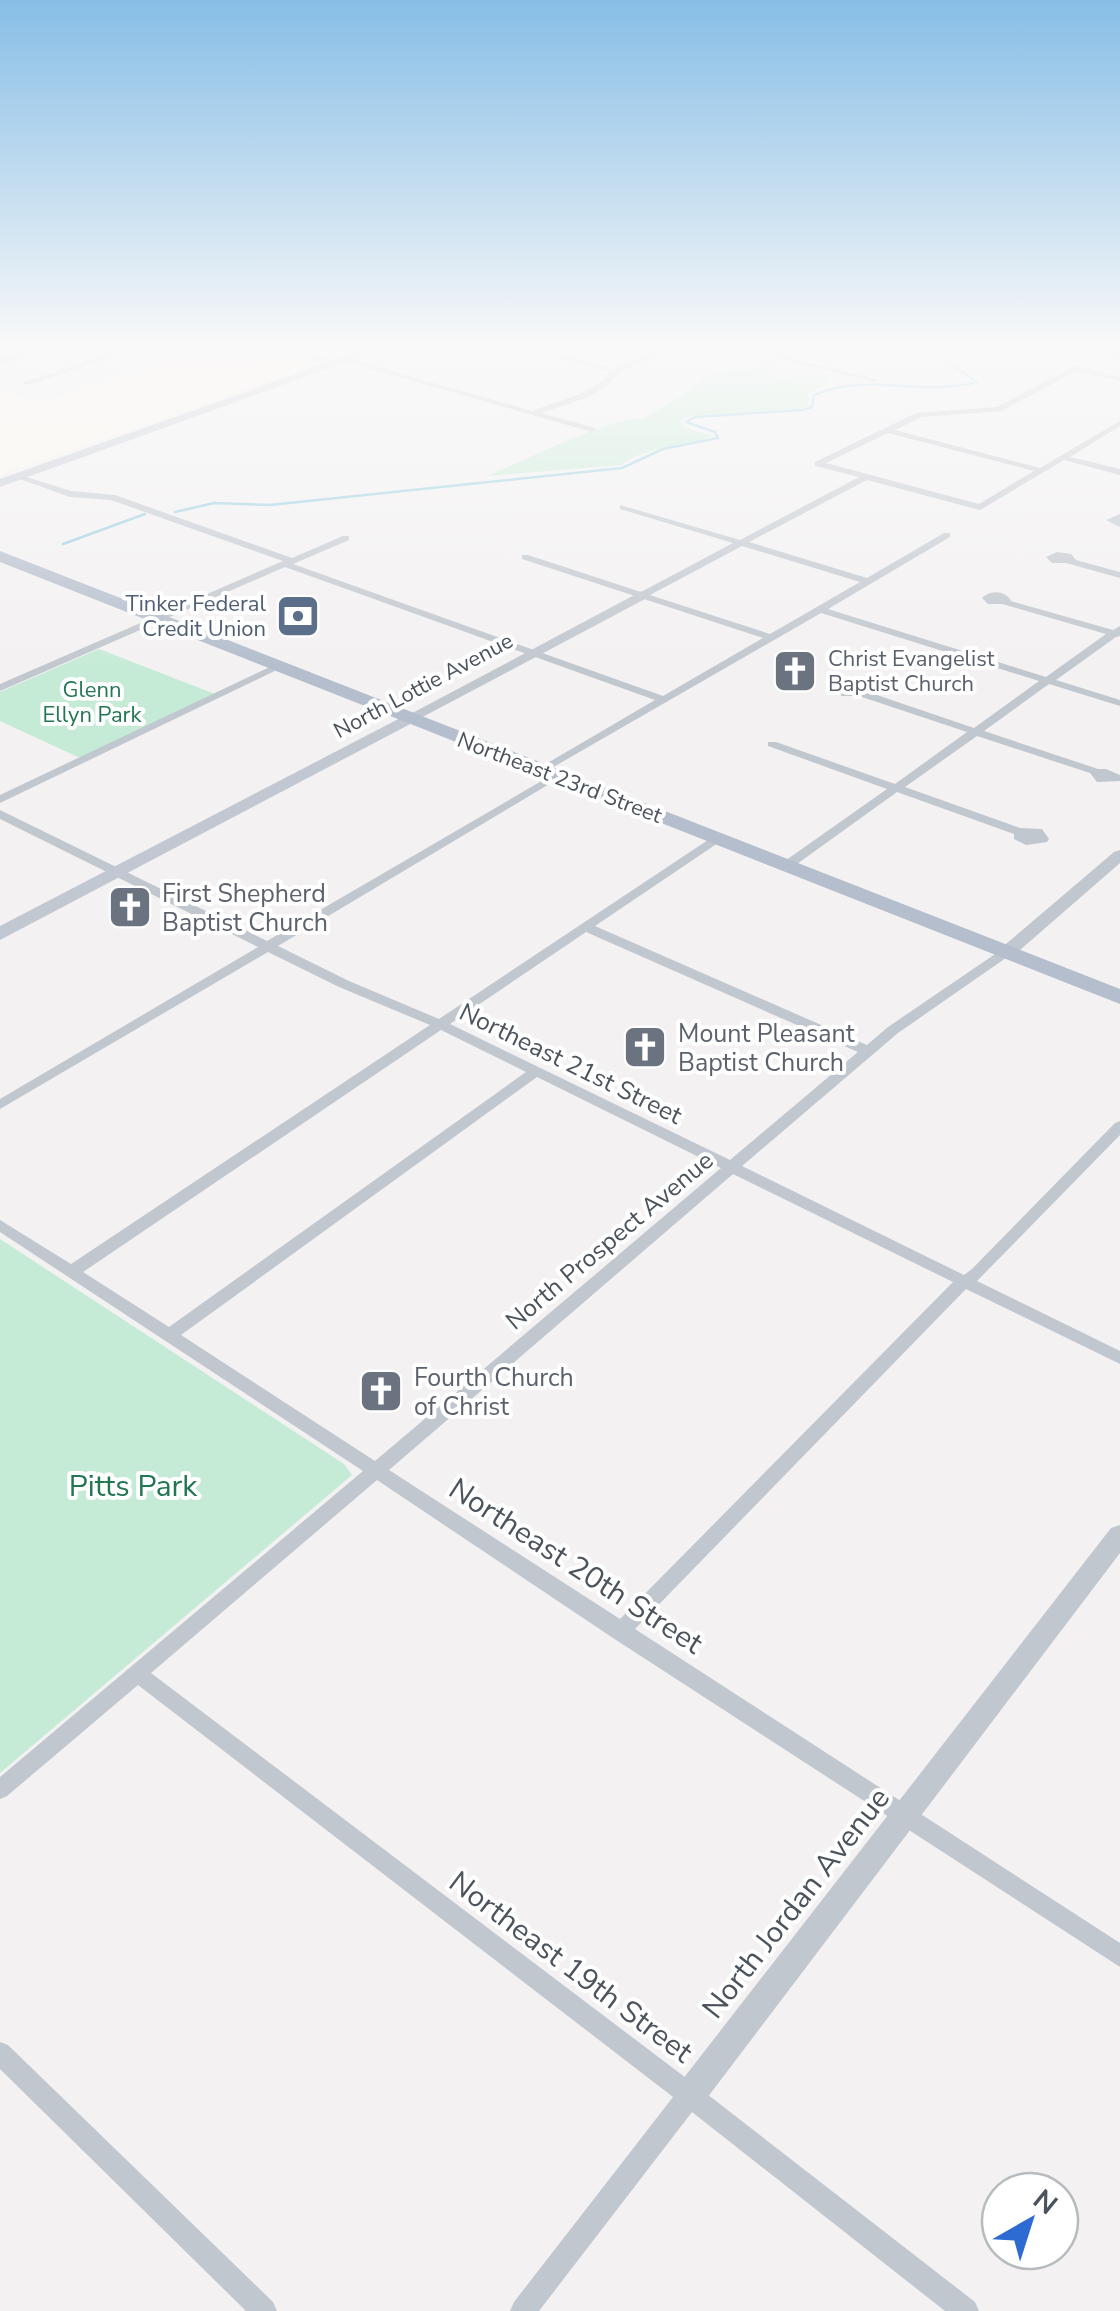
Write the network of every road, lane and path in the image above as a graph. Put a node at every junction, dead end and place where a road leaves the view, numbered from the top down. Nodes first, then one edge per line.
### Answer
1 (79, 455) edge
2 (836, 455) edge
3 (981, 455) edge
4 (1070, 455) edge
5 (1065, 458) junction
6 (1043, 471) junction
7 (1120, 472) edge
8 (20, 476) junction
9 (866, 477) junction
10 (0, 483) edge
11 (623, 508) dead end
12 (947, 535) dead end
13 (346, 538) dead end
14 (742, 543) junction
15 (525, 557) dead end
16 (1070, 561) dead end
17 (5, 562) edge
18 (288, 563) junction
19 (1120, 575) edge
20 (867, 581) junction
21 (642, 595) junction
22 (1005, 602) dead end
23 (819, 609) junction
24 (159, 619) junction
25 (1118, 633) edge
26 (770, 637) junction
27 (532, 653) junction
28 (280, 666) junction
29 (1048, 680) junction
30 (0, 688) edge
31 (862, 694) dead end
32 (662, 700) junction
33 (1120, 703) edge
34 (404, 716) junction
35 (976, 732) junction
36 (772, 744) dead end
37 (550, 772) junction
38 (1096, 772) dead end
39 (896, 788) junction
40 (0, 799) edge
41 (0, 814) edge
42 (1020, 832) dead end
43 (717, 838) junction
44 (1117, 861) edge
45 (786, 866) junction
46 (114, 870) junction
47 (586, 926) junction
48 (0, 930) edge
49 (268, 946) junction
50 (1006, 953) junction
51 (1120, 997) edge
52 (440, 1024) junction
53 (870, 1052) junction
54 (538, 1071) junction
55 (0, 1104) edge
56 (1120, 1126) edge
57 (732, 1168) junction
58 (0, 1225) edge
59 (70, 1272) junction
60 (965, 1282) junction
61 (170, 1336) junction
62 (1120, 1358) edge
63 (374, 1470) junction
64 (1120, 1535) edge
65 (620, 1632) junction
66 (138, 1674) junction
67 (0, 1790) edge
68 (904, 1816) junction
69 (1120, 1956) edge
70 (0, 2053) edge
71 (690, 2095) junction
72 (256, 2308) edge
73 (523, 2311) edge
74 (966, 2311) edge

1 - 8 main road
2 - 9 street
3 - 6 street
4 - 5 street
5 - 6 street
5 - 7 street
6 - 9 street
8 - 10 main road
8 - 18 street
9 - 14 street, North Lottie Avenue
11 - 14 street
12 - 20 street
13 - 18 street
14 - 20 street
14 - 21 street, North Lottie Avenue
15 - 21 street
16 - 19 street
17 - 24 main road, Northeast 23rd Street
18 - 24 street
18 - 27 street
20 - 23 street
21 - 26 street
21 - 27 street, North Lottie Avenue
22 - 25 street
23 - 26 street
23 - 29 street
24 - 28 main road, Northeast 23rd Street
24 - 30 street
25 - 29 street
26 - 32 street
27 - 32 street
27 - 34 street, North Lottie Avenue
28 - 34 main road, Northeast 23rd Street
28 - 40 street
29 - 33 street
29 - 35 street
31 - 35 street
32 - 37 street
34 - 37 main road, Northeast 23rd Street
34 - 46 main road, North Lottie Avenue
35 - 38 street
35 - 39 street
36 - 39 street
37 - 43 main road, Northeast 23rd Street
37 - 49 street
39 - 42 street
39 - 45 street
41 - 46 street, Northeast 21st Street
43 - 45 main road, Northeast 23rd Street
43 - 47 street
44 - 50 street, North Prospect Avenue
45 - 50 main road, Northeast 23rd Street
46 - 48 main road, North Lottie Avenue
46 - 49 street, Northeast 21st Street
47 - 52 street
47 - 53 street
49 - 52 street, Northeast 21st Street
49 - 55 street
50 - 51 main road, Northeast 23rd Street
50 - 53 street, North Prospect Avenue
52 - 54 street, Northeast 21st Street
52 - 59 street
53 - 57 street, North Prospect Avenue
54 - 57 street, Northeast 21st Street
54 - 61 street
56 - 60 street
57 - 60 street, Northeast 21st Street
57 - 63 street, North Prospect Avenue
58 - 59 street, Northeast 20th Street
59 - 61 street, Northeast 20th Street
60 - 62 street, Northeast 21st Street
60 - 65 street
61 - 63 street, Northeast 20th Street
63 - 65 street, Northeast 20th Street
63 - 66 street, North Prospect Avenue
64 - 68 street, North Jordan Avenue
65 - 68 street, Northeast 20th Street
66 - 67 street, North Prospect Avenue
66 - 71 street, Northeast 19th Street
68 - 69 street, Northeast 20th Street
68 - 71 street, North Jordan Avenue
70 - 72 street
71 - 73 street, North Jordan Avenue
71 - 74 street, Northeast 19th Street

